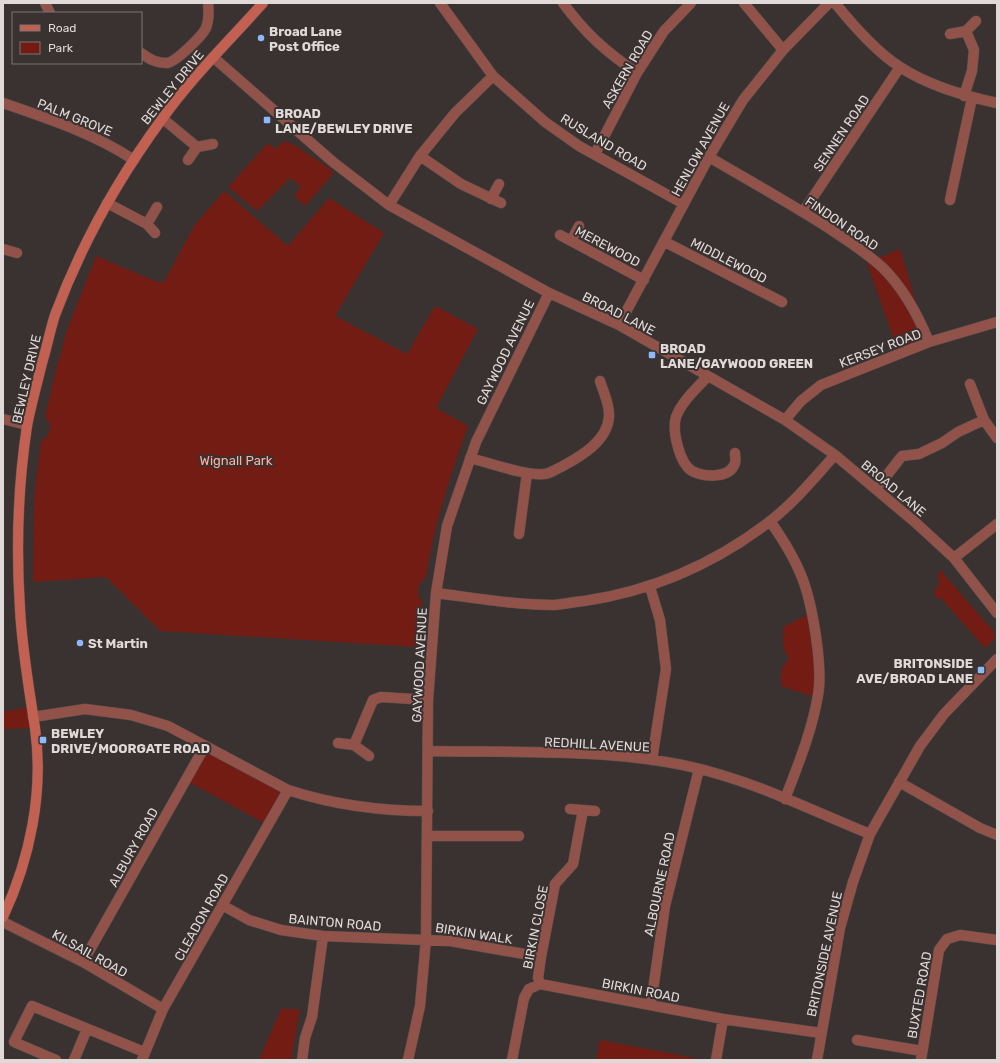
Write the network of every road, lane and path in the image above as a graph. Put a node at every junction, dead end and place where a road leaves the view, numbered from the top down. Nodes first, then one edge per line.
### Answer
1 (45, 3) edge
2 (208, 3) edge
3 (263, 3) edge
4 (453, 3) edge
5 (563, 3) edge
6 (691, 3) edge
7 (744, 3) edge
8 (829, 3) edge
9 (836, 3) edge
10 (442, 6) edge
11 (50, 12) edge
12 (976, 21) dead end
13 (966, 31) junction
14 (950, 34) dead end
15 (783, 50) junction
16 (142, 54) edge
17 (213, 57) junction
18 (900, 67) junction
19 (637, 73) junction
20 (493, 76) junction
21 (968, 97) junction
22 (3, 103) edge
23 (997, 103) edge
24 (162, 118) junction
25 (213, 144) dead end
26 (197, 147) junction
27 (595, 154) junction
28 (420, 156) junction
29 (709, 158) junction
30 (134, 160) junction
31 (188, 160) dead end
32 (499, 184) dead end
33 (950, 200) dead end
34 (107, 203) junction
35 (684, 204) junction
36 (389, 205) junction
37 (157, 207) dead end
38 (803, 212) junction
39 (148, 224) junction
40 (579, 226) dead end
41 (155, 233) dead end
42 (560, 235) dead end
43 (571, 241) junction
44 (665, 242) junction
45 (3, 249) edge
46 (17, 253) dead end
47 (644, 280) junction
48 (549, 293) junction
49 (782, 302) dead end
50 (997, 322) edge
51 (619, 325) junction
52 (929, 342) junction
53 (708, 376) junction
54 (600, 381) dead end
55 (970, 384) dead end
56 (3, 419) edge
57 (785, 420) junction
58 (984, 420) junction
59 (27, 425) junction
60 (997, 438) edge
61 (735, 453) dead end
62 (835, 455) junction
63 (470, 458) junction
64 (527, 473) junction
65 (876, 489) junction
66 (770, 521) junction
67 (997, 524) edge
68 (519, 534) dead end
69 (954, 558) junction
70 (650, 587) junction
71 (436, 593) junction
72 (997, 613) edge
73 (997, 659) edge
74 (428, 700) junction
75 (33, 717) junction
76 (338, 743) dead end
77 (354, 745) junction
78 (205, 746) junction
79 (429, 751) junction
80 (369, 756) dead end
81 (652, 760) junction
82 (699, 769) junction
83 (899, 782) junction
84 (288, 790) junction
85 (785, 799) junction
86 (570, 809) dead end
87 (582, 810) junction
88 (428, 811) junction
89 (595, 811) dead end
90 (870, 834) junction
91 (997, 835) edge
92 (428, 836) junction
93 (519, 836) dead end
94 (222, 905) junction
95 (3, 917) edge
96 (3, 922) edge
97 (323, 936) junction
98 (426, 939) junction
99 (997, 940) edge
100 (541, 957) junction
101 (83, 962) junction
102 (540, 984) junction
103 (651, 1004) junction
104 (163, 1009) junction
105 (723, 1019) junction
106 (87, 1029) junction
107 (821, 1033) junction
108 (857, 1040) dead end
109 (143, 1056) edge
110 (922, 1056) edge
111 (56, 1060) edge
112 (74, 1060) edge
113 (302, 1060) edge
114 (408, 1060) edge
115 (512, 1060) edge
116 (716, 1060) edge
117 (816, 1060) edge

1 - 11 street
2 - 16 street
3 - 17 street, BEWLEY DRIVE
4 - 10 street
5 - 19 street
6 - 19 street, ASKERN ROAD
7 - 15 street
8 - 15 street, HENLOW AVENUE
9 - 18 street
10 - 20 street, RUSLAND ROAD
12 - 13 street
13 - 14 street
13 - 21 street
15 - 29 street, HENLOW AVENUE
17 - 24 street, BEWLEY DRIVE
17 - 36 street, BROAD LANE
18 - 21 street
18 - 38 street, SENNEN ROAD
19 - 27 street, ASKERN ROAD
20 - 27 street, RUSLAND ROAD
20 - 28 street
21 - 23 street
21 - 33 street
22 - 30 street, PALM GROVE
24 - 26 street
24 - 30 street, BEWLEY DRIVE
25 - 26 street
26 - 31 street
27 - 35 street, RUSLAND ROAD
28 - 32 street
28 - 36 street
29 - 35 street, HENLOW AVENUE
29 - 38 street, FINDON ROAD
30 - 34 street, BEWLEY DRIVE
34 - 39 street
34 - 59 street, BEWLEY DRIVE
35 - 44 street, HENLOW AVENUE
36 - 48 street, BROAD LANE
37 - 39 street
38 - 52 street, FINDON ROAD
39 - 41 street
40 - 43 street
42 - 43 street, MEREWOOD
43 - 47 street, MEREWOOD
44 - 47 street, HENLOW AVENUE
44 - 49 street, MIDDLEWOOD
45 - 46 street
47 - 51 street, HENLOW AVENUE
48 - 51 street, BROAD LANE
48 - 63 street, GAYWOOD AVENUE
50 - 52 street, KERSEY ROAD
51 - 53 street, BROAD LANE
52 - 57 street, KERSEY ROAD
53 - 57 street, BROAD LANE
53 - 61 street
54 - 64 street
55 - 58 street
56 - 59 street
57 - 62 street, BROAD LANE
58 - 60 street
58 - 65 street
59 - 75 street, BEWLEY DRIVE
62 - 65 street, BROAD LANE
62 - 66 street
63 - 64 street
63 - 71 street, GAYWOOD AVENUE
64 - 68 street
65 - 69 street, BROAD LANE
66 - 70 street
66 - 85 street
67 - 69 street
69 - 72 street, BROAD LANE
70 - 71 street
70 - 81 street
71 - 74 street, GAYWOOD AVENUE
73 - 83 street, BRITONSIDE AVENUE
74 - 77 street
74 - 79 street, GAYWOOD AVENUE
75 - 78 street
75 - 95 street, BEWLEY DRIVE
76 - 77 street
77 - 80 street
78 - 84 street
78 - 101 street, ALBURY ROAD
79 - 81 street, REDHILL AVENUE
79 - 88 street, GAYWOOD AVENUE
81 - 82 street, REDHILL AVENUE
82 - 85 street, REDHILL AVENUE
82 - 103 street, ALBOURNE ROAD
83 - 90 street, BRITONSIDE AVENUE
83 - 91 street
84 - 88 street
84 - 94 street, CLEADON ROAD
85 - 90 street, REDHILL AVENUE
86 - 87 street
87 - 89 street
87 - 100 street, BIRKIN CLOSE
88 - 92 street, GAYWOOD AVENUE
90 - 107 street, BRITONSIDE AVENUE
92 - 93 street
92 - 98 street, GAYWOOD AVENUE
94 - 97 street, BAINTON ROAD
94 - 104 street, CLEADON ROAD
96 - 101 street, KILSAIL ROAD
97 - 98 street, BAINTON ROAD
97 - 113 street
98 - 100 street, BIRKIN WALK
98 - 114 street, GAYWOOD AVENUE
99 - 110 street, BUXTED ROAD
100 - 102 street, BIRKIN CLOSE
101 - 104 street, KILSAIL ROAD
102 - 103 street, BIRKIN ROAD
102 - 115 street
103 - 105 street, BIRKIN ROAD
104 - 109 street, CLEADON ROAD
105 - 107 street, BIRKIN ROAD
105 - 116 street
106 - 109 street
106 - 111 street
106 - 112 street
107 - 117 street, BRITONSIDE AVENUE
108 - 110 street

